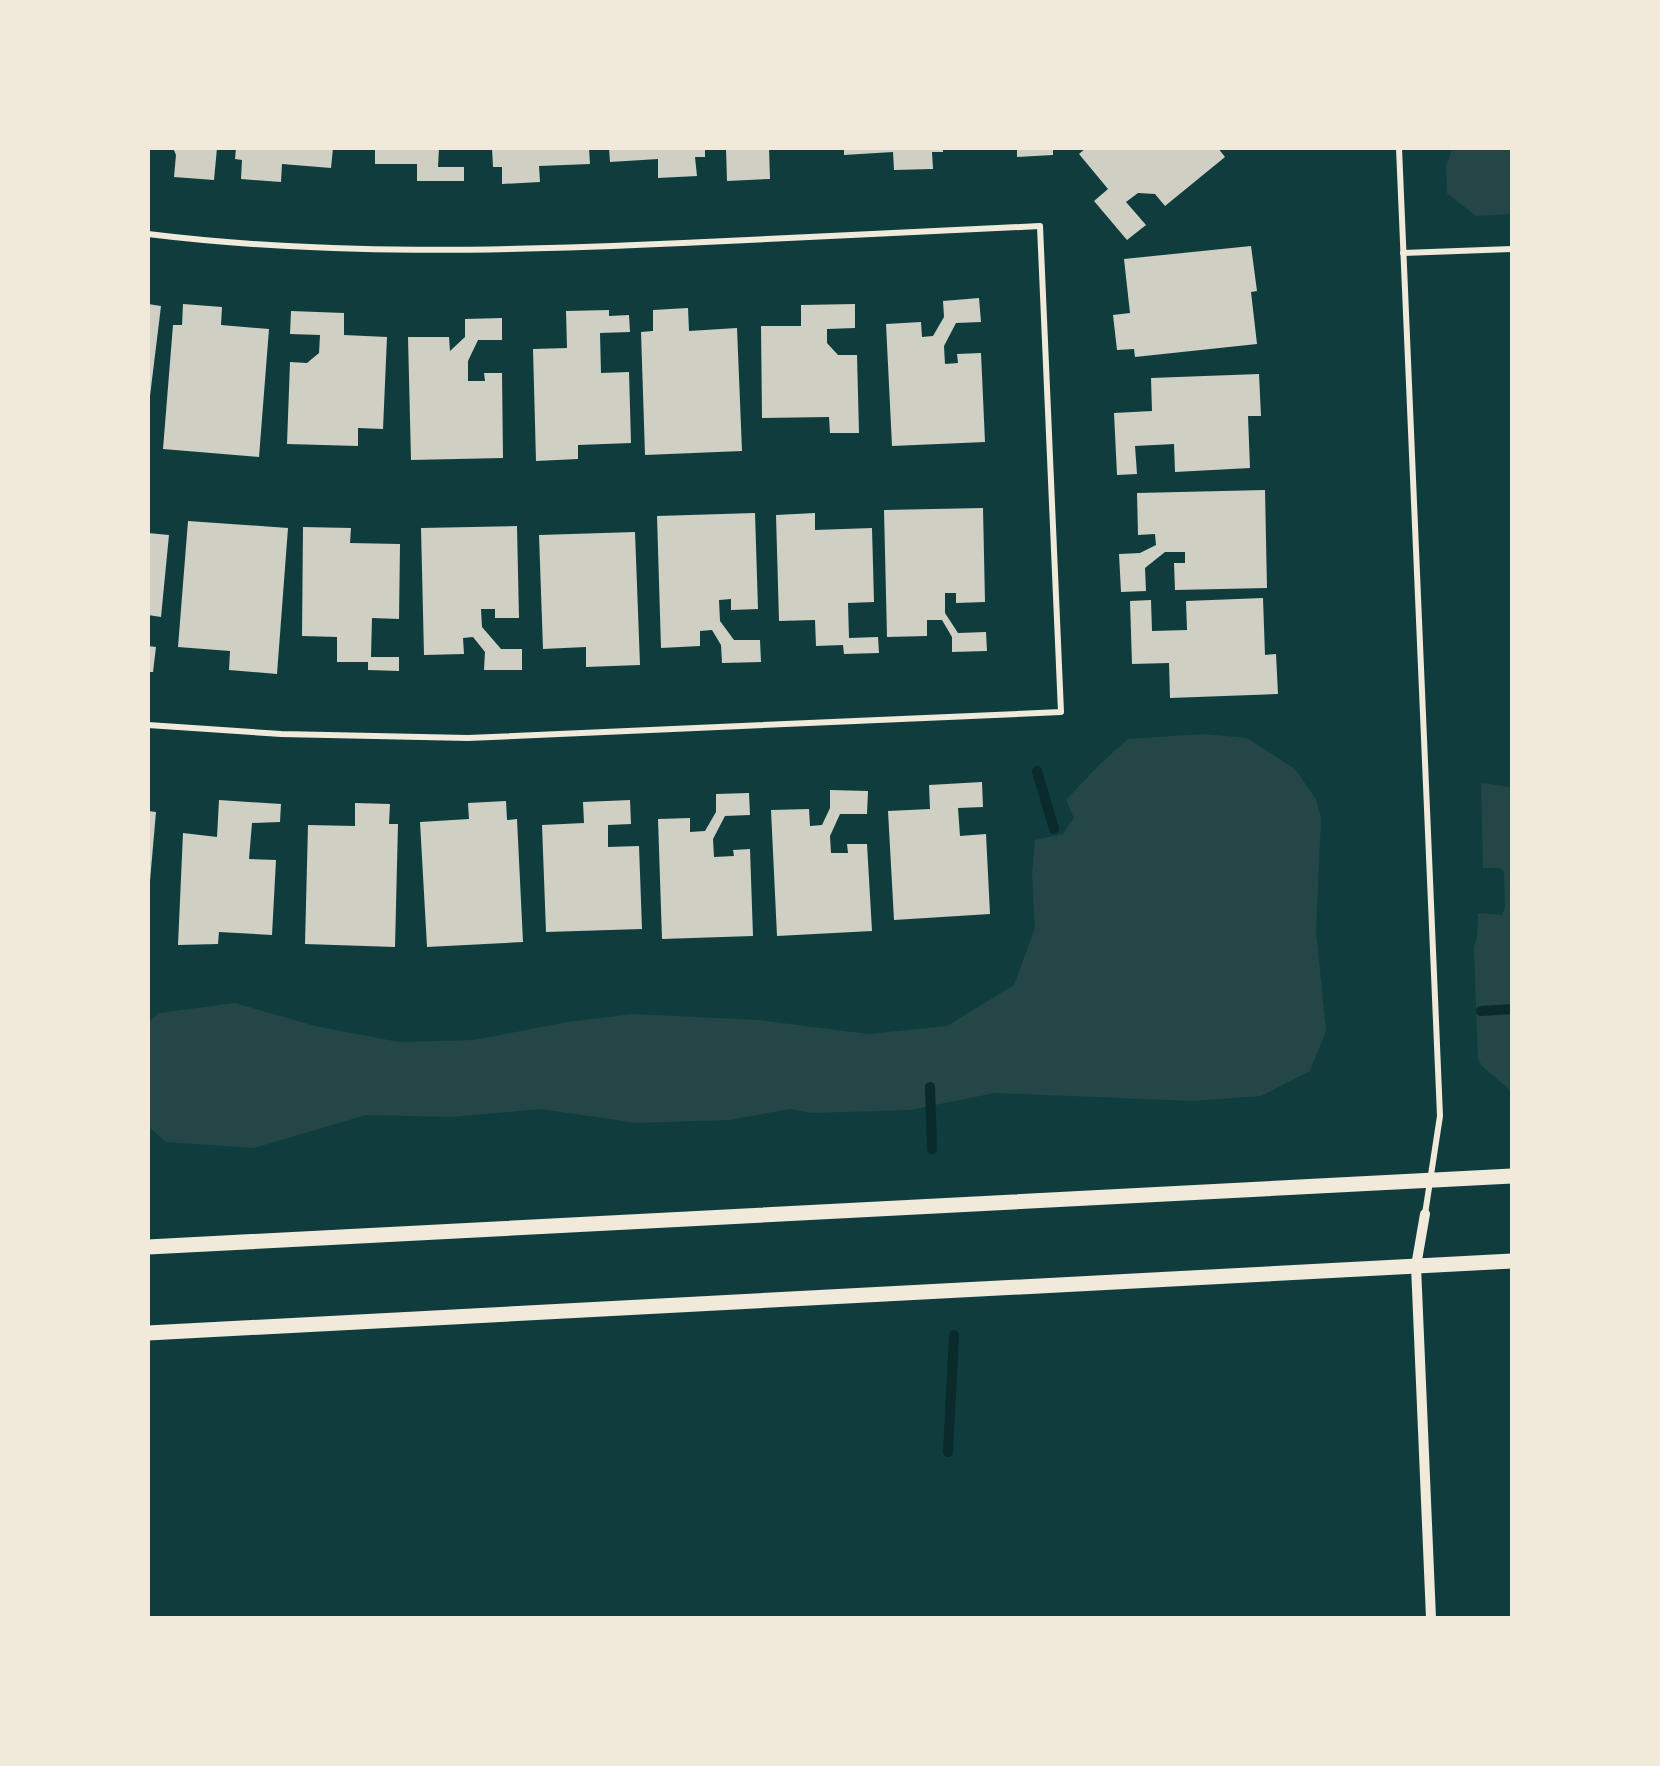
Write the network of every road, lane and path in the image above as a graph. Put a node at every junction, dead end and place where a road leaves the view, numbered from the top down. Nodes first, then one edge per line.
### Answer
1 (1399, 148) edge
2 (148, 234) edge
3 (1512, 249) edge
4 (1403, 253) junction
5 (148, 725) edge
6 (1512, 1176) edge
7 (1430, 1180) junction
8 (1425, 1214) joint
9 (148, 1247) edge
10 (1512, 1261) edge
11 (1416, 1266) junction
12 (148, 1333) edge
13 (1431, 1617) edge

1 - 4 street
2 - 5 street
3 - 4 street
4 - 7 street
6 - 7 main road
7 - 8 street
7 - 9 main road
8 - 11 street
10 - 11 main road
11 - 12 main road
11 - 13 street

